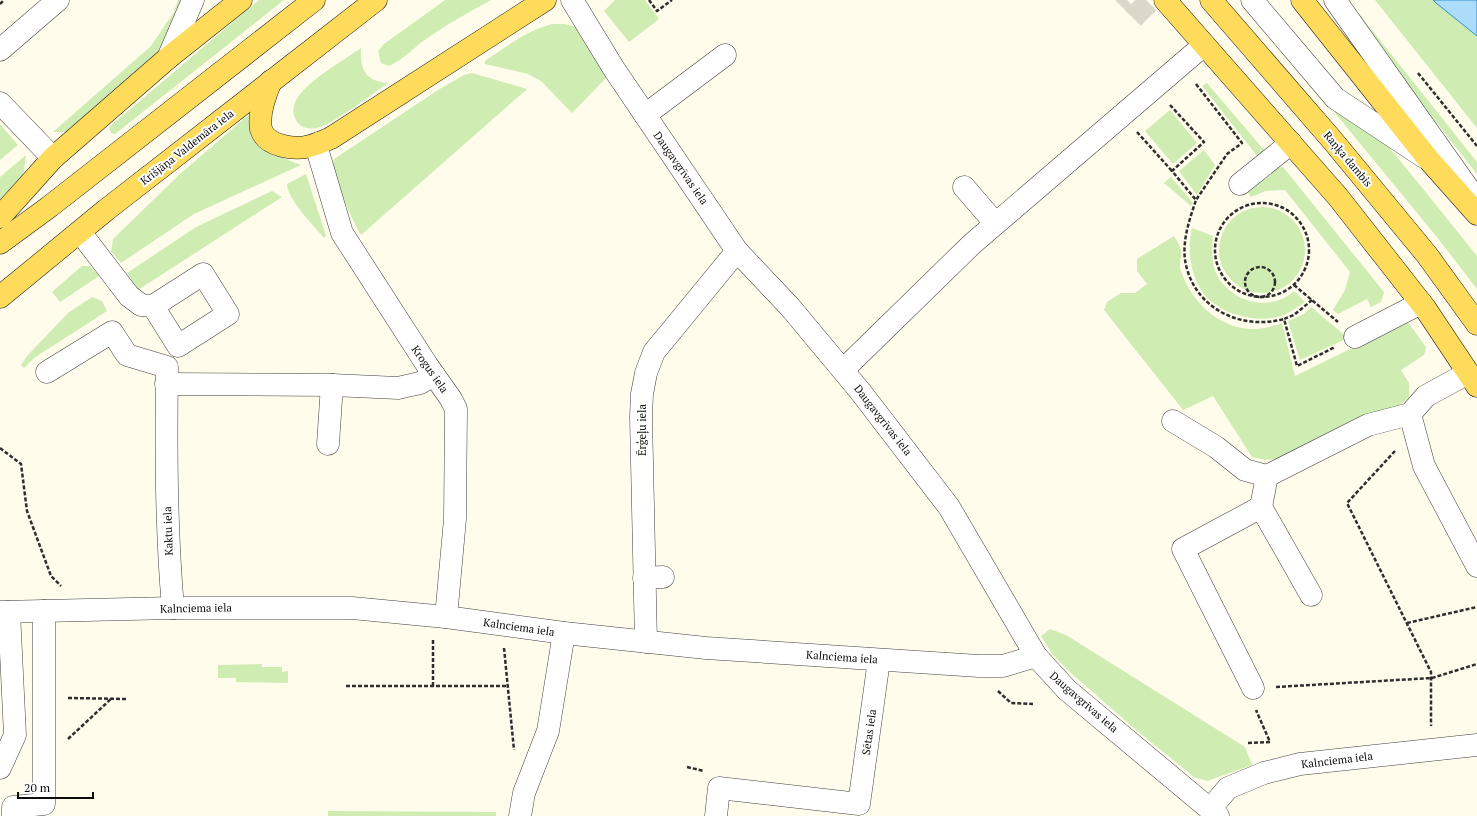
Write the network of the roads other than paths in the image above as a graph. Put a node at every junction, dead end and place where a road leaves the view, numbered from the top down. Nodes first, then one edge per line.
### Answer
1 (58, 0) edge
2 (193, 0) edge
3 (241, 0) edge
4 (314, 0) edge
5 (376, 0) edge
6 (546, 0) edge
7 (572, 0) edge
8 (1165, 0) edge
9 (1211, 0) edge
10 (1252, 0) edge
11 (1302, 0) edge
12 (1334, 0) edge
13 (1204, 45) junction
14 (0, 50) edge
15 (725, 56) dead end
16 (168, 58) junction
17 (271, 81) junction
18 (0, 103) edge
19 (645, 115) junction
20 (319, 143) junction
21 (1291, 143) junction
22 (53, 158) junction
23 (1429, 160) junction
24 (1240, 184) dead end
25 (964, 187) dead end
26 (1477, 201) edge
27 (1477, 214) edge
28 (0, 217) edge
29 (996, 223) junction
30 (80, 232) junction
31 (0, 242) edge
32 (737, 251) junction
33 (0, 297) edge
34 (1421, 303) junction
35 (153, 306) dead end
36 (1477, 324) edge
37 (1355, 337) road end
38 (843, 370) junction
39 (47, 372) dead end
40 (434, 375) junction
41 (1473, 380) edge
42 (166, 384) junction
43 (332, 385) junction
44 (1173, 421) dead end
45 (1412, 422) junction
46 (328, 444) dead end
47 (1267, 476) junction
48 (1261, 507) junction
49 (1477, 566) edge
50 (1311, 596) dead end
51 (173, 608) junction
52 (44, 611) junction
53 (5, 612) edge
54 (446, 617) junction
55 (564, 633) junction
56 (646, 642) junction
57 (1036, 656) junction
58 (879, 660) junction
59 (1254, 688) road end
60 (1477, 745) edge
61 (2, 758) edge
62 (1214, 812) edge
63 (14, 816) edge
64 (520, 816) edge
65 (716, 816) edge

1 - 14 street
2 - 16 street
3 - 16 main road
4 - 31 main road
5 - 17 main road, Krišjāņa Valdemāra iela
6 - 20 main road
7 - 19 street, Daugavgrīvas iela
8 - 13 main road
9 - 36 main road, Raņķa dambis
10 - 23 street
11 - 23 main road
12 - 26 street
13 - 21 main road
13 - 29 street
15 - 19 street
16 - 22 main road
17 - 20 main road
17 - 30 main road, Krišjāņa Valdemāra iela
18 - 22 street
19 - 32 street, Daugavgrīvas iela
20 - 40 street, Krogus iela
21 - 24 street
21 - 34 main road
22 - 28 main road
23 - 27 main road
25 - 29 street
29 - 38 street
30 - 33 main road, Krišjāņa Valdemāra iela
30 - 35 street
32 - 38 street, Daugavgrīvas iela
32 - 56 street, Ērģeļu iela
34 - 37 street
34 - 41 main road
38 - 57 street, Daugavgrīvas iela
39 - 42 street, Kaktu iela
40 - 43 street
40 - 54 street, Krogus iela
41 - 45 street
42 - 43 street
42 - 51 street, Kaktu iela
43 - 46 street
44 - 47 street
45 - 47 street
45 - 49 street
47 - 48 street
48 - 50 street
48 - 59 street
51 - 52 street, Kalnciema iela
51 - 54 street, Kalnciema iela
52 - 53 street, Kalnciema iela
52 - 63 street
53 - 61 street
54 - 55 street, Kalnciema iela
55 - 56 street, Kalnciema iela
55 - 64 street
56 - 58 street, Kalnciema iela
57 - 58 street, Kalnciema iela
57 - 62 street, Daugavgrīvas iela
58 - 65 street, Sētas iela
60 - 62 street, Kalnciema iela

